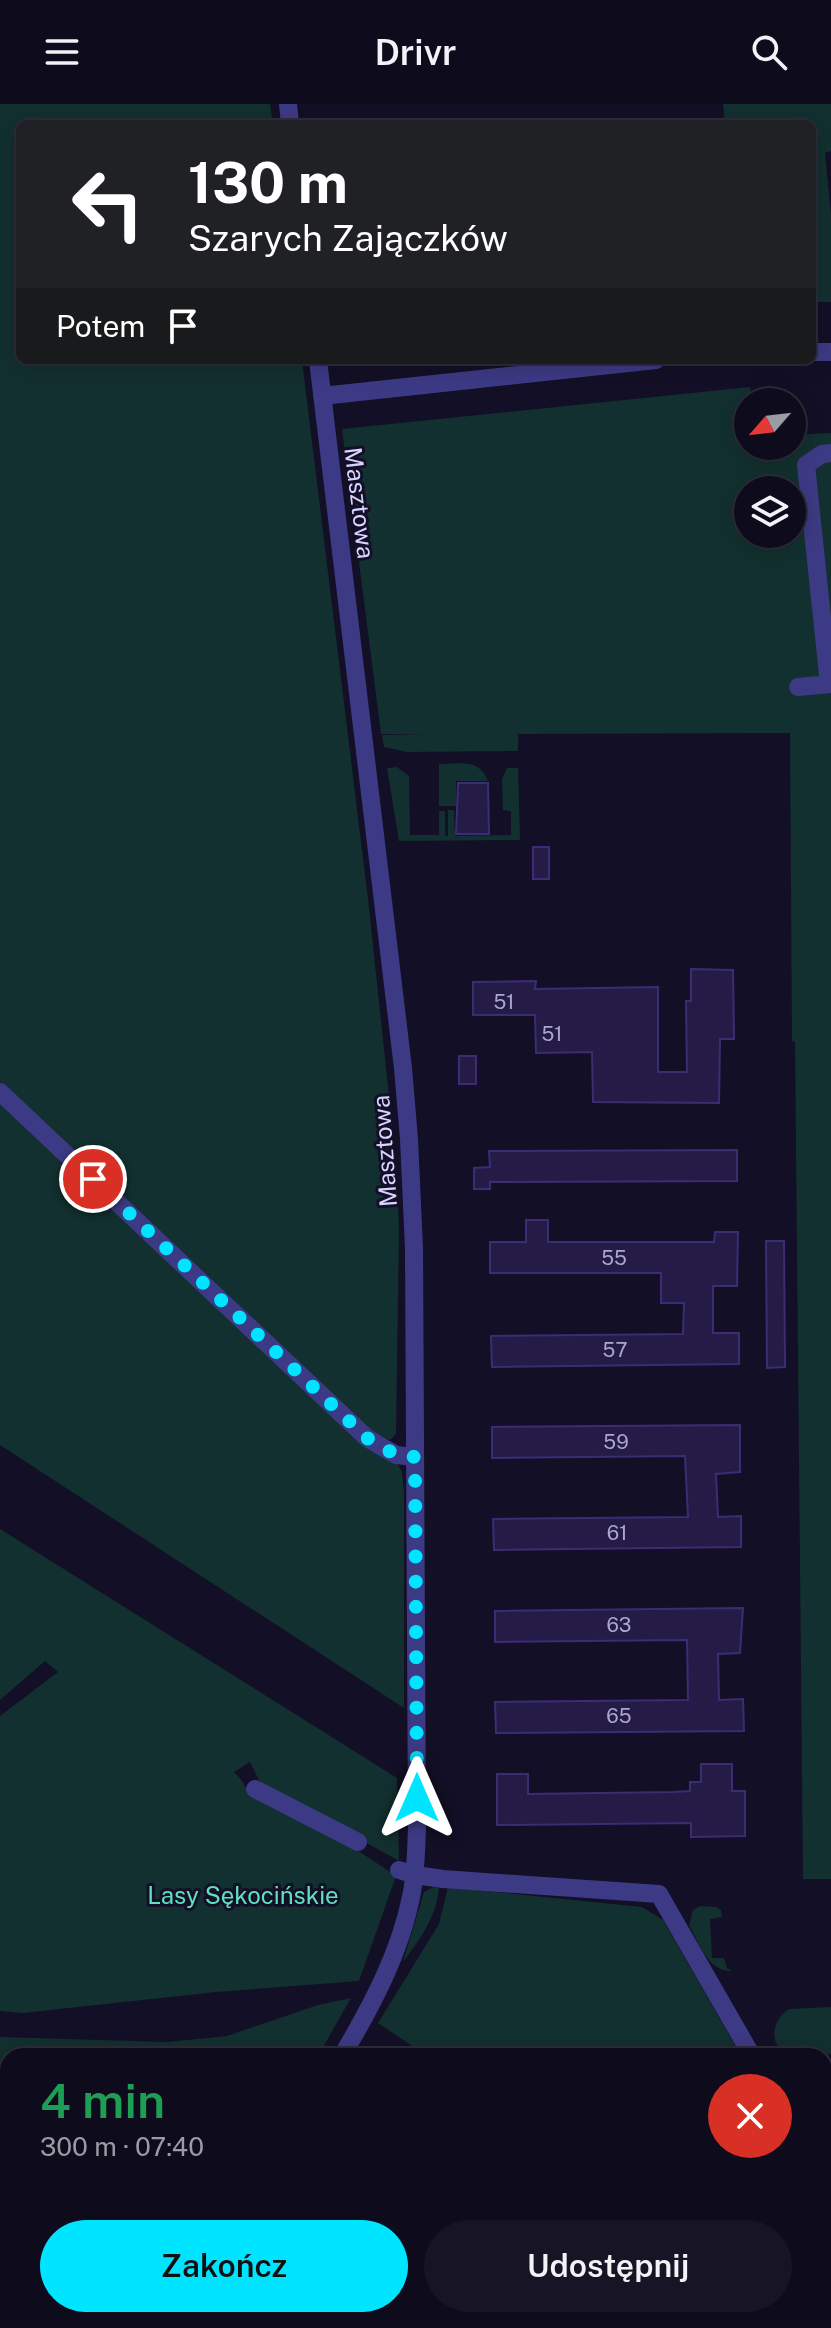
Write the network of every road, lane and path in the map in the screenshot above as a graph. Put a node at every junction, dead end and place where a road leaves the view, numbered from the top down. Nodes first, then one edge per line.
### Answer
1 (318, 364) edge
2 (619, 364) edge
3 (322, 396) junction
4 (831, 453) edge
5 (830, 684) edge
6 (798, 687) dead end
7 (0, 1092) edge
8 (415, 1457) junction
9 (255, 1789) dead end
10 (358, 1842) dead end
11 (407, 1872) junction
12 (350, 2048) edge
13 (747, 2048) edge

1 - 3 street, Masztowa
2 - 3 street
3 - 8 street, Masztowa
4 - 5 street
5 - 6 street
7 - 8 street
8 - 11 street, Masztowa
9 - 10 street
11 - 12 street, Masztowa
11 - 13 street

